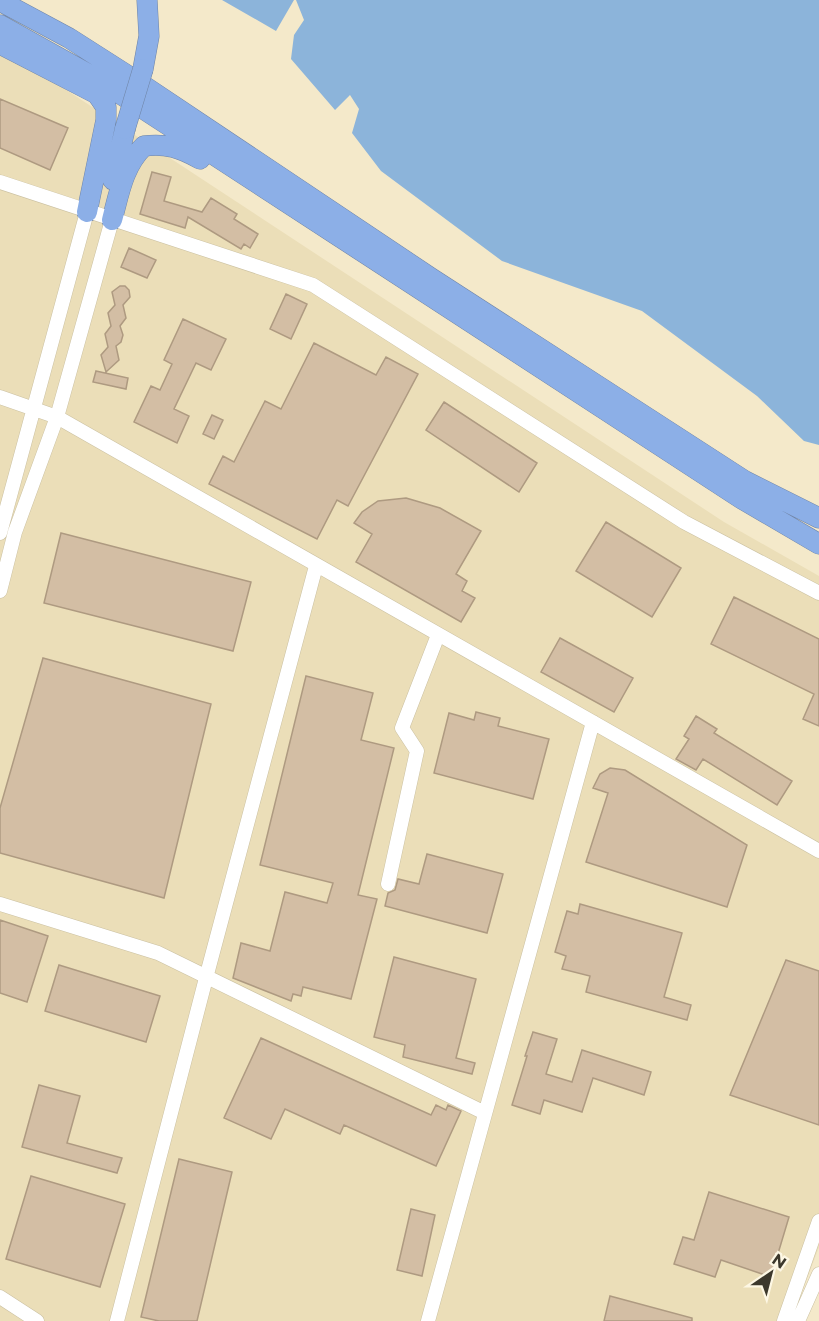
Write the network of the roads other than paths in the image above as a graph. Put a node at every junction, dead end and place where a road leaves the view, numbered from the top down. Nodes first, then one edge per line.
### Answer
1 (19, 0) edge
2 (140, 0) edge
3 (147, 0) edge
4 (0, 1) edge
5 (0, 25) edge
6 (69, 38) junction
7 (0, 44) edge
8 (140, 68) junction
9 (0, 182) edge
10 (100, 216) junction
11 (348, 244) junction
12 (0, 397) edge
13 (35, 409) junction
14 (57, 417) junction
15 (819, 518) edge
16 (0, 533) edge
17 (819, 544) edge
18 (316, 566) junction
19 (0, 591) edge
20 (819, 593) edge
21 (438, 635) junction
22 (593, 723) junction
23 (819, 851) edge
24 (388, 884) dead end
25 (0, 904) edge
26 (206, 978) junction
27 (485, 1113) junction
28 (819, 1221) edge
29 (819, 1274) edge
30 (0, 1297) edge
31 (37, 1321) edge
32 (117, 1321) edge
33 (428, 1321) edge
34 (784, 1321) edge
35 (798, 1321) edge

1 - 6 highway
2 - 8 highway
3 - 8 highway
4 - 6 highway
5 - 11 highway
6 - 15 highway
7 - 10 highway
8 - 10 highway, bridge
9 - 10 street
10 - 11 highway
10 - 13 street
10 - 14 street
10 - 20 street
11 - 17 highway
12 - 13 street
13 - 14 street
13 - 16 street
14 - 18 street
14 - 19 street
18 - 21 street
18 - 26 street
21 - 22 street
21 - 24 street
22 - 23 street
22 - 27 street
25 - 26 street
26 - 27 street
26 - 32 street
27 - 33 street
28 - 34 street
29 - 35 street
30 - 31 street

